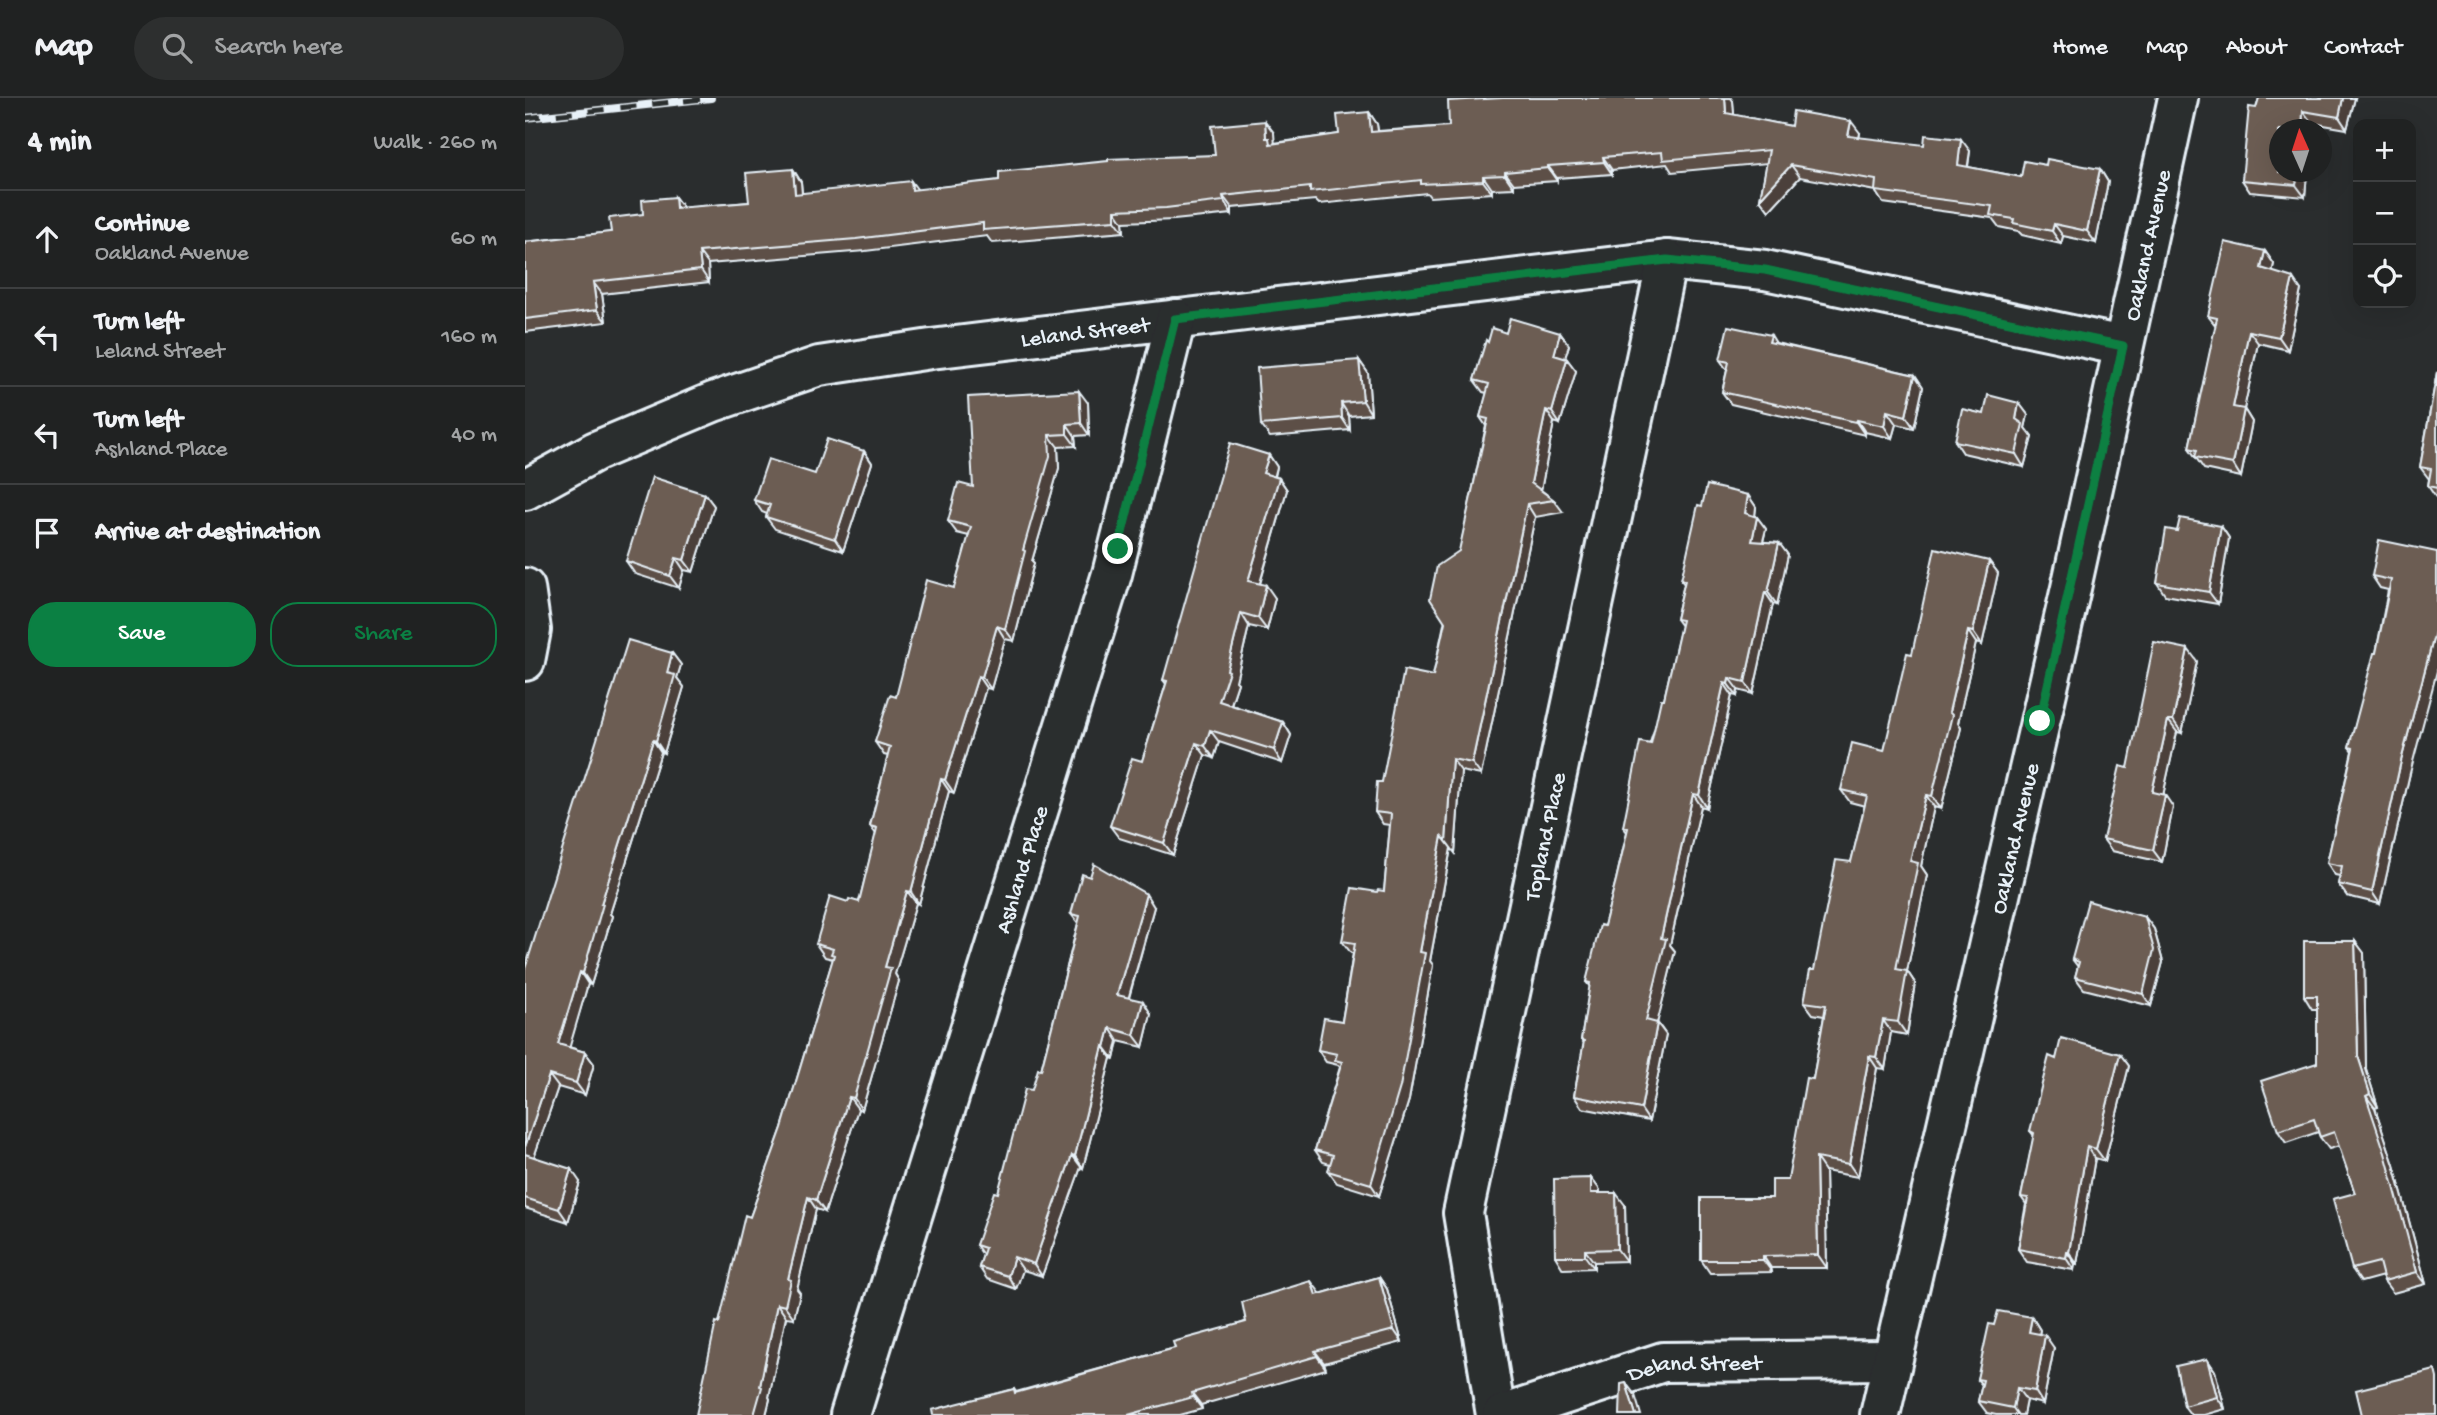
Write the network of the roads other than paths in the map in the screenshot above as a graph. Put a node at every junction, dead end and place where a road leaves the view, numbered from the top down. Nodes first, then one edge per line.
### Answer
1 (2178, 98) edge
2 (1667, 260) junction
3 (1175, 319) junction
4 (2123, 346) junction
5 (525, 490) edge
6 (525, 588) edge
7 (525, 661) edge
8 (1891, 1360) junction
9 (850, 1415) edge
10 (1496, 1415) edge
11 (1502, 1415) edge
12 (1880, 1415) edge

1 - 4 street, Oakland Avenue
2 - 3 street, Leland Street
2 - 4 street, Leland Street
2 - 10 street, Topland Place
3 - 5 street, Leland Street
3 - 9 street, Ashland Place
4 - 8 street, Oakland Avenue
6 - 7 street
8 - 11 street, Deland Street
8 - 12 street, Oakland Avenue

